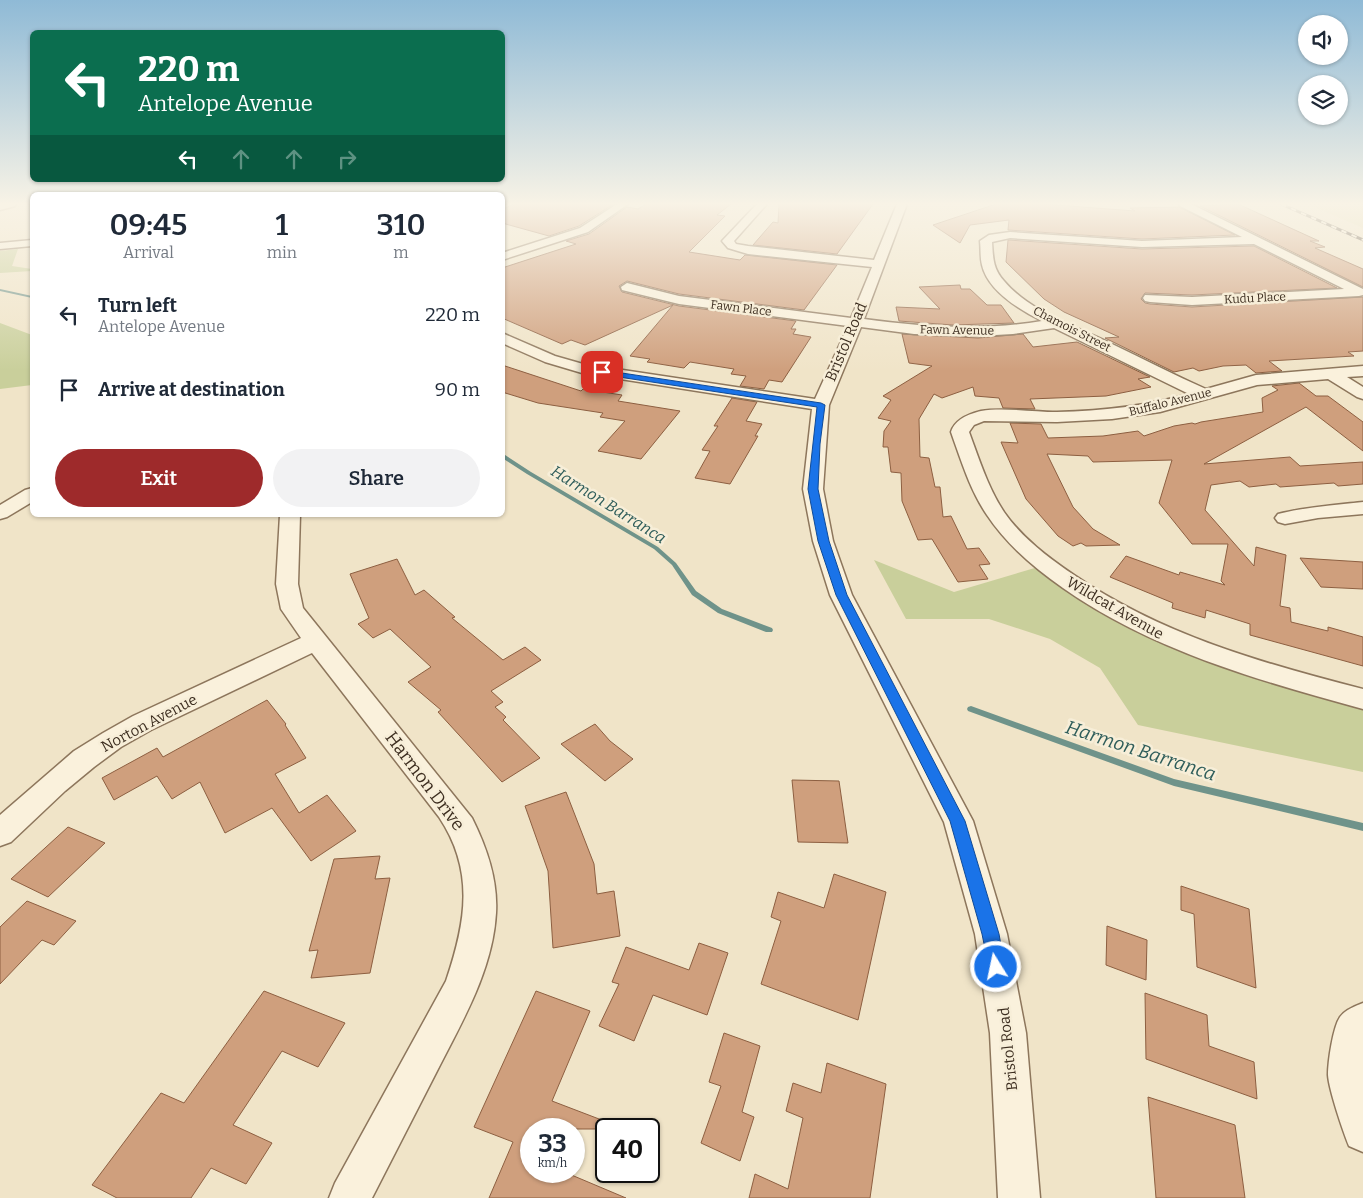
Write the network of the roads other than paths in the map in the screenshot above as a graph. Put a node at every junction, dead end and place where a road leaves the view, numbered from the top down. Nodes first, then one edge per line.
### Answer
1 (840, 260) edge
2 (881, 260) edge
3 (987, 260) edge
4 (1296, 260) edge
5 (879, 264) junction
6 (627, 287) dead end
7 (1361, 293) edge
8 (1150, 298) dead end
9 (856, 323) junction
10 (1057, 323) junction
11 (505, 338) edge
12 (1363, 371) edge
13 (1330, 374) junction
14 (1203, 394) junction
15 (1363, 394) edge
16 (821, 405) junction
17 (975, 418) joint
18 (30, 495) edge
19 (1363, 508) edge
20 (0, 513) edge
21 (290, 517) edge
22 (1285, 518) dead end
23 (316, 641) junction
24 (1363, 699) edge
25 (0, 834) edge
26 (1358, 1025) edge
27 (1363, 1132) edge
28 (350, 1198) edge
29 (1020, 1198) edge

1 - 5 street
2 - 5 street, Bristol Road
3 - 10 street, Chamois Street
4 - 7 street
5 - 9 street, Bristol Road
6 - 9 street, Fawn Place
7 - 8 street, Kudu Place
9 - 10 street, Fawn Avenue
9 - 16 street, Bristol Road
10 - 14 street, Chamois Street
11 - 16 street
12 - 13 street, Buffalo Avenue
13 - 14 street, Buffalo Avenue
13 - 15 street
14 - 17 street, Buffalo Avenue
16 - 29 street, Bristol Road
17 - 24 street, Wildcat Avenue
18 - 20 street
19 - 22 street
21 - 23 street, Harmon Drive
23 - 25 street, Norton Avenue
23 - 28 street, Harmon Drive
26 - 27 street

